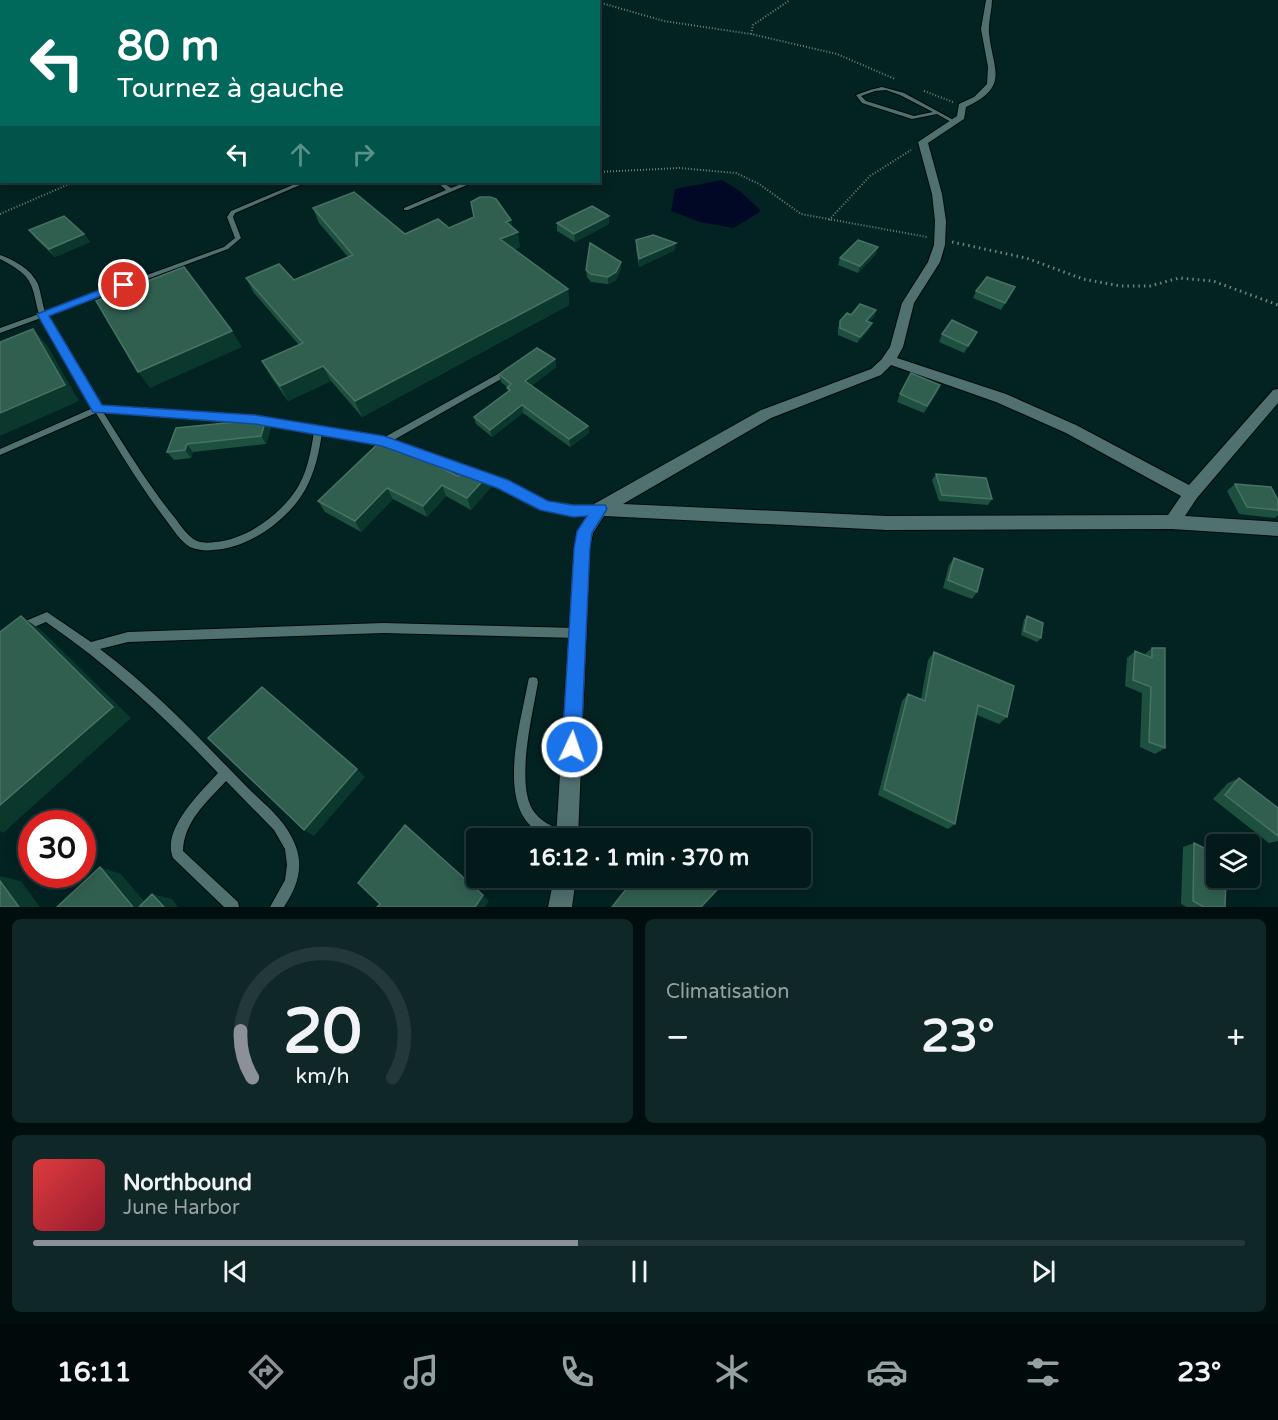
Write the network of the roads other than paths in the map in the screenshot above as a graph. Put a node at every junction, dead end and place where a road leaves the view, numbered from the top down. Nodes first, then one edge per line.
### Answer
1 (989, 0) edge
2 (937, 113) junction
3 (955, 122) junction
4 (302, 183) edge
5 (440, 183) edge
6 (468, 183) edge
7 (450, 190) junction
8 (406, 209) dead end
9 (0, 257) edge
10 (43, 314) junction
11 (0, 331) edge
12 (890, 360) junction
13 (508, 372) edge
14 (1278, 394) edge
15 (98, 409) junction
16 (318, 430) junction
17 (384, 441) junction
18 (0, 452) edge
19 (1191, 494) junction
20 (600, 509) junction
21 (1172, 522) junction
22 (1278, 529) edge
23 (12, 633) edge
24 (578, 633) junction
25 (89, 647) junction
26 (533, 682) dead end
27 (226, 773) junction
28 (546, 828) edge
29 (568, 828) edge
30 (563, 888) edge
31 (233, 907) edge
32 (276, 907) edge
33 (560, 907) edge

1 - 3 street
2 - 2 lane
2 - 3 lane
3 - 12 street
4 - 10 lane
5 - 7 lane
6 - 7 lane
7 - 8 lane
9 - 10 lane
10 - 11 lane
10 - 15 lane
12 - 19 street
12 - 20 street
13 - 17 lane
14 - 19 street
15 - 16 lane
15 - 16 lane
15 - 18 lane
16 - 17 lane
17 - 20 lane
19 - 21 street
20 - 21 street
20 - 24 street
21 - 22 street
23 - 25 lane
24 - 25 lane
24 - 29 street
25 - 27 lane
26 - 28 lane
27 - 31 lane
27 - 32 lane
30 - 33 street

